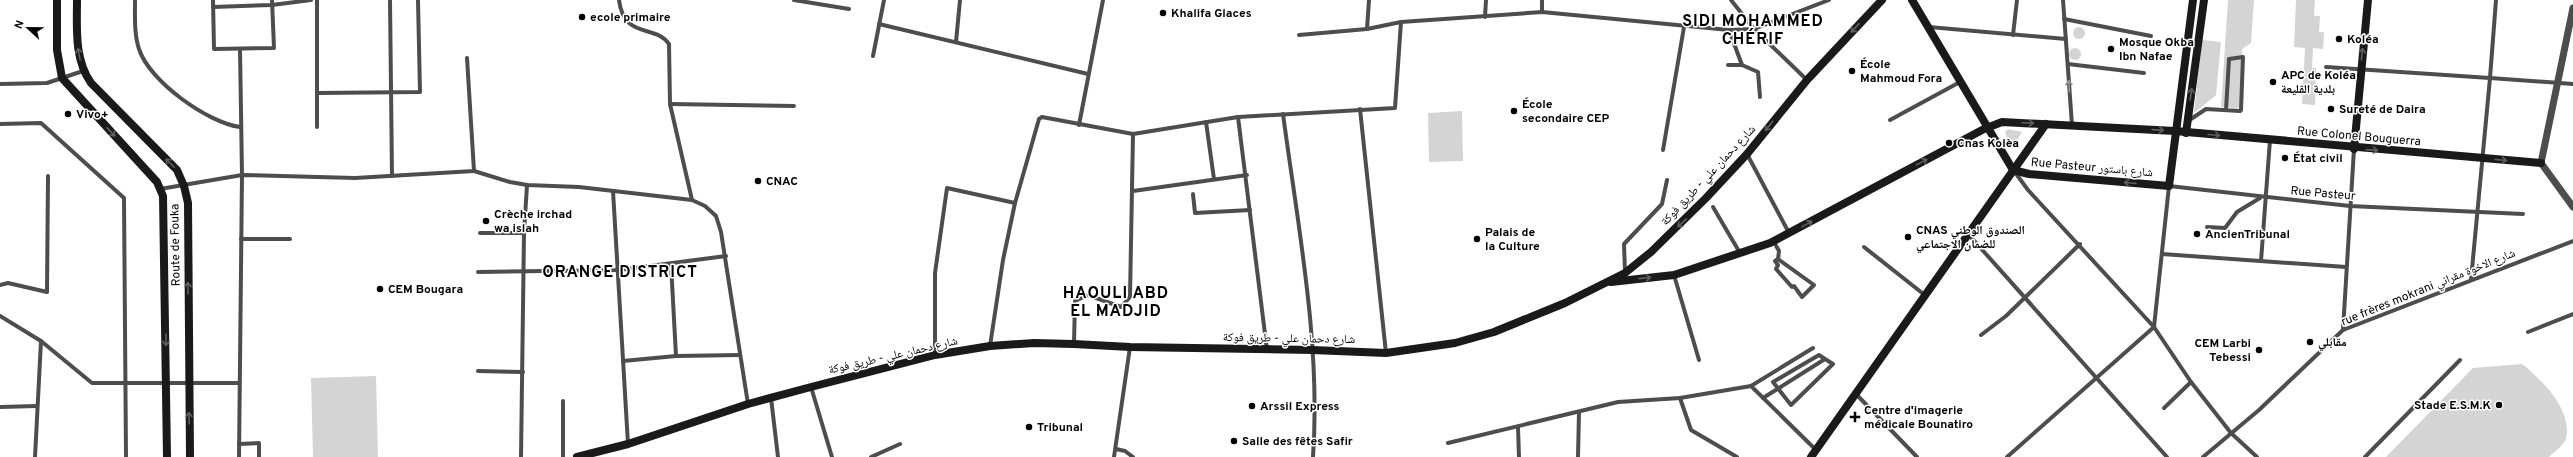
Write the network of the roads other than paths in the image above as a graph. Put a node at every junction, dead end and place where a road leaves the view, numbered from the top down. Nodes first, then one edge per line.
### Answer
1 (57, 0) edge
2 (77, 0) edge
3 (135, 0) edge
4 (213, 0) edge
5 (310, 0) edge
6 (317, 0) edge
7 (390, 0) edge
8 (418, 0) edge
9 (619, 0) edge
10 (794, 0) edge
11 (884, 0) edge
12 (960, 0) edge
13 (1103, 0) edge
14 (1369, 0) edge
15 (1486, 0) edge
16 (1542, 0) edge
17 (1731, 0) edge
18 (1829, 0) edge
19 (1882, 0) edge
20 (1912, 0) edge
21 (2018, 0) edge
22 (2063, 0) edge
23 (2193, 0) edge
24 (2204, 0) edge
25 (2368, 0) edge
26 (2496, 0) edge
27 (272, 2) edge
28 (213, 7) junction
29 (2573, 8) edge
30 (849, 9) dead end
31 (1542, 12) junction
32 (1485, 18) junction
33 (2064, 19) junction
34 (1401, 22) junction
35 (879, 24) junction
36 (1684, 27) junction
37 (1928, 27) junction
38 (1368, 29) junction
39 (1754, 29) junction
40 (1729, 30) junction
41 (1299, 35) dead end
42 (2013, 35) junction
43 (2151, 36) dead end
44 (2570, 36) edge
45 (2066, 39) junction
46 (956, 42) junction
47 (240, 49) junction
48 (873, 56) dead end
49 (467, 58) dead end
50 (2068, 64) junction
51 (1728, 65) dead end
52 (1742, 65) junction
53 (2326, 66) dead end
54 (2361, 69) junction
55 (83, 71) junction
56 (2144, 72) dead end
57 (1088, 74) junction
58 (62, 78) junction
59 (2490, 78) junction
60 (1807, 80) junction
61 (1960, 82) junction
62 (2557, 83) junction
63 (0, 84) edge
64 (2573, 84) edge
65 (317, 93) junction
66 (392, 94) junction
67 (1760, 96) dead end
68 (670, 104) junction
69 (794, 106) dead end
70 (1360, 109) junction
71 (2226, 110) junction
72 (1283, 114) junction
73 (1238, 117) junction
74 (1890, 120) dead end
75 (2188, 121) junction
76 (1206, 122) junction
77 (0, 124) edge
78 (2046, 124) junction
79 (1079, 125) junction
80 (2072, 125) junction
81 (240, 127) junction
82 (317, 127) dead end
83 (1990, 127) junction
84 (2175, 131) junction
85 (2186, 133) junction
86 (1132, 134) junction
87 (2270, 140) junction
88 (2354, 149) junction
89 (1663, 150) dead end
90 (1747, 154) junction
91 (2484, 158) junction
92 (2541, 163) junction
93 (474, 170) junction
94 (2013, 170) junction
95 (242, 175) junction
96 (1247, 175) junction
97 (48, 176) dead end
98 (392, 176) junction
99 (1214, 179) junction
100 (1667, 180) dead end
101 (527, 185) junction
102 (184, 186) junction
103 (2169, 186) junction
104 (160, 189) junction
105 (613, 191) junction
106 (1133, 191) junction
107 (1193, 194) dead end
108 (2260, 198) junction
109 (2266, 198) junction
110 (692, 200) junction
111 (1015, 203) junction
112 (2350, 206) junction
113 (1713, 207) dead end
114 (2573, 207) edge
115 (1250, 210) junction
116 (2476, 212) junction
117 (2523, 214) dead end
118 (2207, 227) dead end
119 (480, 233) dead end
120 (524, 233) junction
121 (1790, 234) junction
122 (1969, 235) junction
123 (241, 239) junction
124 (290, 239) dead end
125 (1774, 242) junction
126 (2573, 242) edge
127 (2080, 244) junction
128 (1864, 247) dead end
129 (1741, 254) junction
130 (2162, 254) junction
131 (726, 256) junction
132 (1778, 259) junction
133 (2261, 261) junction
134 (671, 264) junction
135 (2346, 267) junction
136 (619, 270) junction
137 (478, 272) dead end
138 (524, 272) junction
139 (1625, 272) junction
140 (1674, 275) junction
141 (2471, 280) junction
142 (1606, 282) junction
143 (0, 285) edge
144 (1926, 296) junction
145 (2024, 298) junction
146 (2573, 314) edge
147 (0, 316) edge
148 (2154, 327) junction
149 (2342, 330) junction
150 (2528, 332) dead end
151 (1981, 335) dead end
152 (41, 341) junction
153 (1074, 344) junction
154 (990, 346) junction
155 (1130, 347) junction
156 (1813, 348) dead end
157 (1267, 350) junction
158 (1312, 350) junction
159 (1386, 353) junction
160 (740, 355) junction
161 (935, 355) junction
162 (676, 356) junction
163 (1699, 360) dead end
164 (1825, 360) junction
165 (2460, 360) dead end
166 (623, 361) junction
167 (478, 371) dead end
168 (523, 372) junction
169 (2097, 378) junction
170 (125, 382) junction
171 (2191, 382) junction
172 (167, 383) junction
173 (189, 383) junction
174 (239, 383) junction
175 (1751, 386) junction
176 (811, 387) junction
177 (1778, 389) junction
178 (1855, 393) junction
179 (771, 398) junction
180 (1680, 398) junction
181 (1763, 398) junction
182 (563, 401) dead end
183 (748, 404) junction
184 (37, 406) junction
185 (0, 407) edge
186 (2164, 408) dead end
187 (1579, 412) junction
188 (1518, 427) junction
189 (2231, 433) junction
190 (1448, 443) dead end
191 (239, 444) junction
192 (628, 444) junction
193 (900, 444) dead end
194 (1116, 449) junction
195 (1813, 453) edge
196 (2253, 455) edge
197 (35, 457) edge
198 (126, 457) edge
199 (167, 457) edge
200 (190, 457) edge
201 (239, 457) edge
202 (259, 457) edge
203 (521, 457) edge
204 (563, 457) edge
205 (577, 457) edge
206 (778, 457) edge
207 (832, 457) edge
208 (871, 457) edge
209 (1114, 457) edge
210 (1133, 457) edge
211 (1313, 457) edge
212 (1519, 457) edge
213 (1578, 457) edge
214 (1737, 457) edge
215 (1917, 457) edge
216 (2007, 457) edge
217 (2167, 457) edge
218 (2203, 457) edge
219 (2257, 457) edge
220 (2365, 457) edge

1 - 58 main road
55 -> 2 main road, Route de Fouka
3 - 81 street
4 - 28 street
5 - 27 street
6 - 65 street
7 - 66 street
8 - 66 street
9 - 68 street
10 - 30 street
11 - 35 street
12 - 46 street
13 - 57 street
14 - 38 street
15 - 32 street
16 - 31 street
17 - 39 street
18 - 39 street
19 -> 60 main road, شارع دحمان علي - طريق فوكة
20 - 37 main road
21 - 42 street
22 - 33 street
23 - 84 main road
75 -> 24 main road
54 -> 25 main road
26 - 59 street
27 - 28 street
27 - 47 street
28 - 47 street
29 - 44 street
31 - 32 street
31 - 36 street
32 - 34 street
33 - 43 street
33 - 45 street
34 - 38 street
34 - 70 street
35 - 46 street
35 - 48 street
36 - 40 street
36 - 89 street
37 - 42 street
37 - 61 main road
38 - 41 street
39 - 40 street
39 - 60 street
40 - 52 street
42 - 45 street
44 - 62 street
45 - 50 street
46 - 57 street
47 - 81 street
49 - 93 street
50 - 56 street
80 -> 50 street
51 - 52 street
52 - 67 street
53 - 54 street
54 - 59 street
54 - 88 main road
55 - 58 street
102 -> 55 main road, Route de Fouka
57 - 79 street
58 - 63 street
58 -> 104 main road, Route de Fouka
59 - 62 street
59 - 91 street
60 -> 90 main road, شارع دحمان علي - طريق فوكة
61 - 74 street
61 - 83 main road
62 - 64 street
62 - 92 street
65 - 66 street
65 - 82 street
66 - 98 street
68 - 69 street
68 - 110 street
70 - 72 street
70 - 159 street
71 - 71 street
71 - 75 street
72 - 73 street
72 - 158 street
73 - 76 street
73 - 96 street
75 - 85 main road
76 - 86 street
76 - 99 street
77 - 170 street
78 - 80 main road, Rue Colonel Bouguerra
83 -> 78 main road, Rue Colonel Bouguerra
78 - 94 main road
79 - 86 street
79 - 111 street
80 -> 84 main road, Rue Colonel Bouguerra
81 - 95 street
83 - 94 main road
121 -> 83 main road, Rue Colonel Bouguerra
84 - 85 main road, Rue Colonel Bouguerra
84 - 103 main road
85 -> 87 main road, Rue Colonel Bouguerra
86 - 106 street
87 - 88 main road, Rue Colonel Bouguerra
87 - 109 street
88 -> 91 main road, Rue Colonel Bouguerra
88 - 112 street
90 - 121 street
90 -> 139 main road, شارع دحمان علي - طريق فوكة
91 -> 92 main road, Rue Colonel Bouguerra
91 - 116 street
92 - 114 street
93 - 98 street
93 - 101 street
103 -> 94 main road, Rue Pasteur شارع باستور
94 - 122 main road
94 - 127 street
95 - 98 street
95 - 102 street
95 - 123 street
96 - 99 street
96 - 115 street
97 - 143 street
99 - 106 street
100 - 139 street
101 - 105 street
101 - 120 street
102 - 104 street
173 -> 102 main road, Route de Fouka
103 - 108 street, Rue Pasteur
103 - 130 street
104 -> 172 main road, Route de Fouka
105 - 110 street
105 - 136 street
106 - 153 street
107 - 115 street
108 - 109 street, Rue Pasteur
108 - 118 street
109 - 112 street, Rue Pasteur
109 - 133 street
110 - 131 street
111 - 154 street
111 - 161 street
112 - 116 street, Rue Pasteur
112 - 135 street
113 - 129 street
115 - 157 street
116 - 117 street, Rue Pasteur
116 - 141 street
119 - 120 street
120 - 138 street
121 - 125 main road, Rue Colonel Bouguerra
122 - 144 main road
122 - 145 street
123 - 124 street
123 - 174 street
125 - 129 main road, Rue Colonel Bouguerra
125 - 132 street
126 - 141 street, rue frères mokrani شارع الاخوة مقراني
127 - 145 street
127 - 148 street
128 - 144 street
129 - 140 main road, Rue Colonel Bouguerra
130 - 133 street
130 - 148 street
131 - 134 street
131 - 160 street
132 - 132 street
133 - 135 street
134 - 136 street
134 - 162 street
135 - 149 street
136 - 138 street
136 - 166 street
137 - 138 street
138 - 168 street
139 - 142 main road, شارع دحمان علي - طريق فوكة
142 -> 140 main road, Rue Colonel Bouguerra
140 - 163 street
141 - 149 street, rue frères mokrani شارع الاخوة مقراني
142 - 159 main road, شارع دحمان علي - طريق فوكة
144 - 178 main road
145 - 151 street
145 - 169 street
146 - 150 street
147 - 152 street
148 - 169 street
148 - 171 street
149 - 189 street, rue frères mokrani شارع الاخوة مقراني
152 - 170 street
152 - 184 street
153 - 154 main road, شارع دحمان علي - طريق فوكة
153 - 155 main road, شارع دحمان علي - طريق فوكة
154 - 161 main road, شارع دحمان علي - طريق فوكة
155 - 157 main road, شارع دحمان علي - طريق فوكة
155 - 194 street
156 - 175 street
157 - 158 main road, شارع دحمان علي - طريق فوكة
158 - 159 main road, شارع دحمان علي - طريق فوكة
158 - 211 street
160 - 162 street
160 - 183 street
161 - 176 main road, شارع دحمان علي - طريق فوكة
162 - 166 street
164 - 177 street
164 - 177 street
164 - 177 street
165 - 220 street
166 - 192 street
167 - 168 street
168 - 203 street
169 - 216 street
169 - 217 street
170 - 172 street
170 - 198 street
171 - 186 street
171 - 189 street
172 - 173 street
172 - 199 main road, Route de Fouka
173 - 174 street
200 -> 173 main road, Route de Fouka
174 - 191 street
175 - 180 street
175 - 181 street
176 - 179 main road, شارع دحمان علي - طريق فوكة
176 - 207 street
177 - 181 street
178 - 195 main road
178 - 215 street
179 - 183 main road, شارع دحمان علي - طريق فوكة
179 - 206 street
180 - 187 street
180 - 214 street
181 - 195 street
182 - 204 street
183 - 192 main road, شارع دحمان علي - طريق فوكة
184 - 185 street
184 - 197 street
187 - 188 street
187 - 213 street
188 - 190 street
188 - 212 street
189 - 196 street
189 - 218 street, rue frères mokrani شارع الاخوة مقراني
191 - 201 street
191 - 202 street
192 - 205 main road, شارع دحمان علي - طريق فوكة
193 - 208 street
194 - 209 street
194 - 210 street
196 - 219 street

